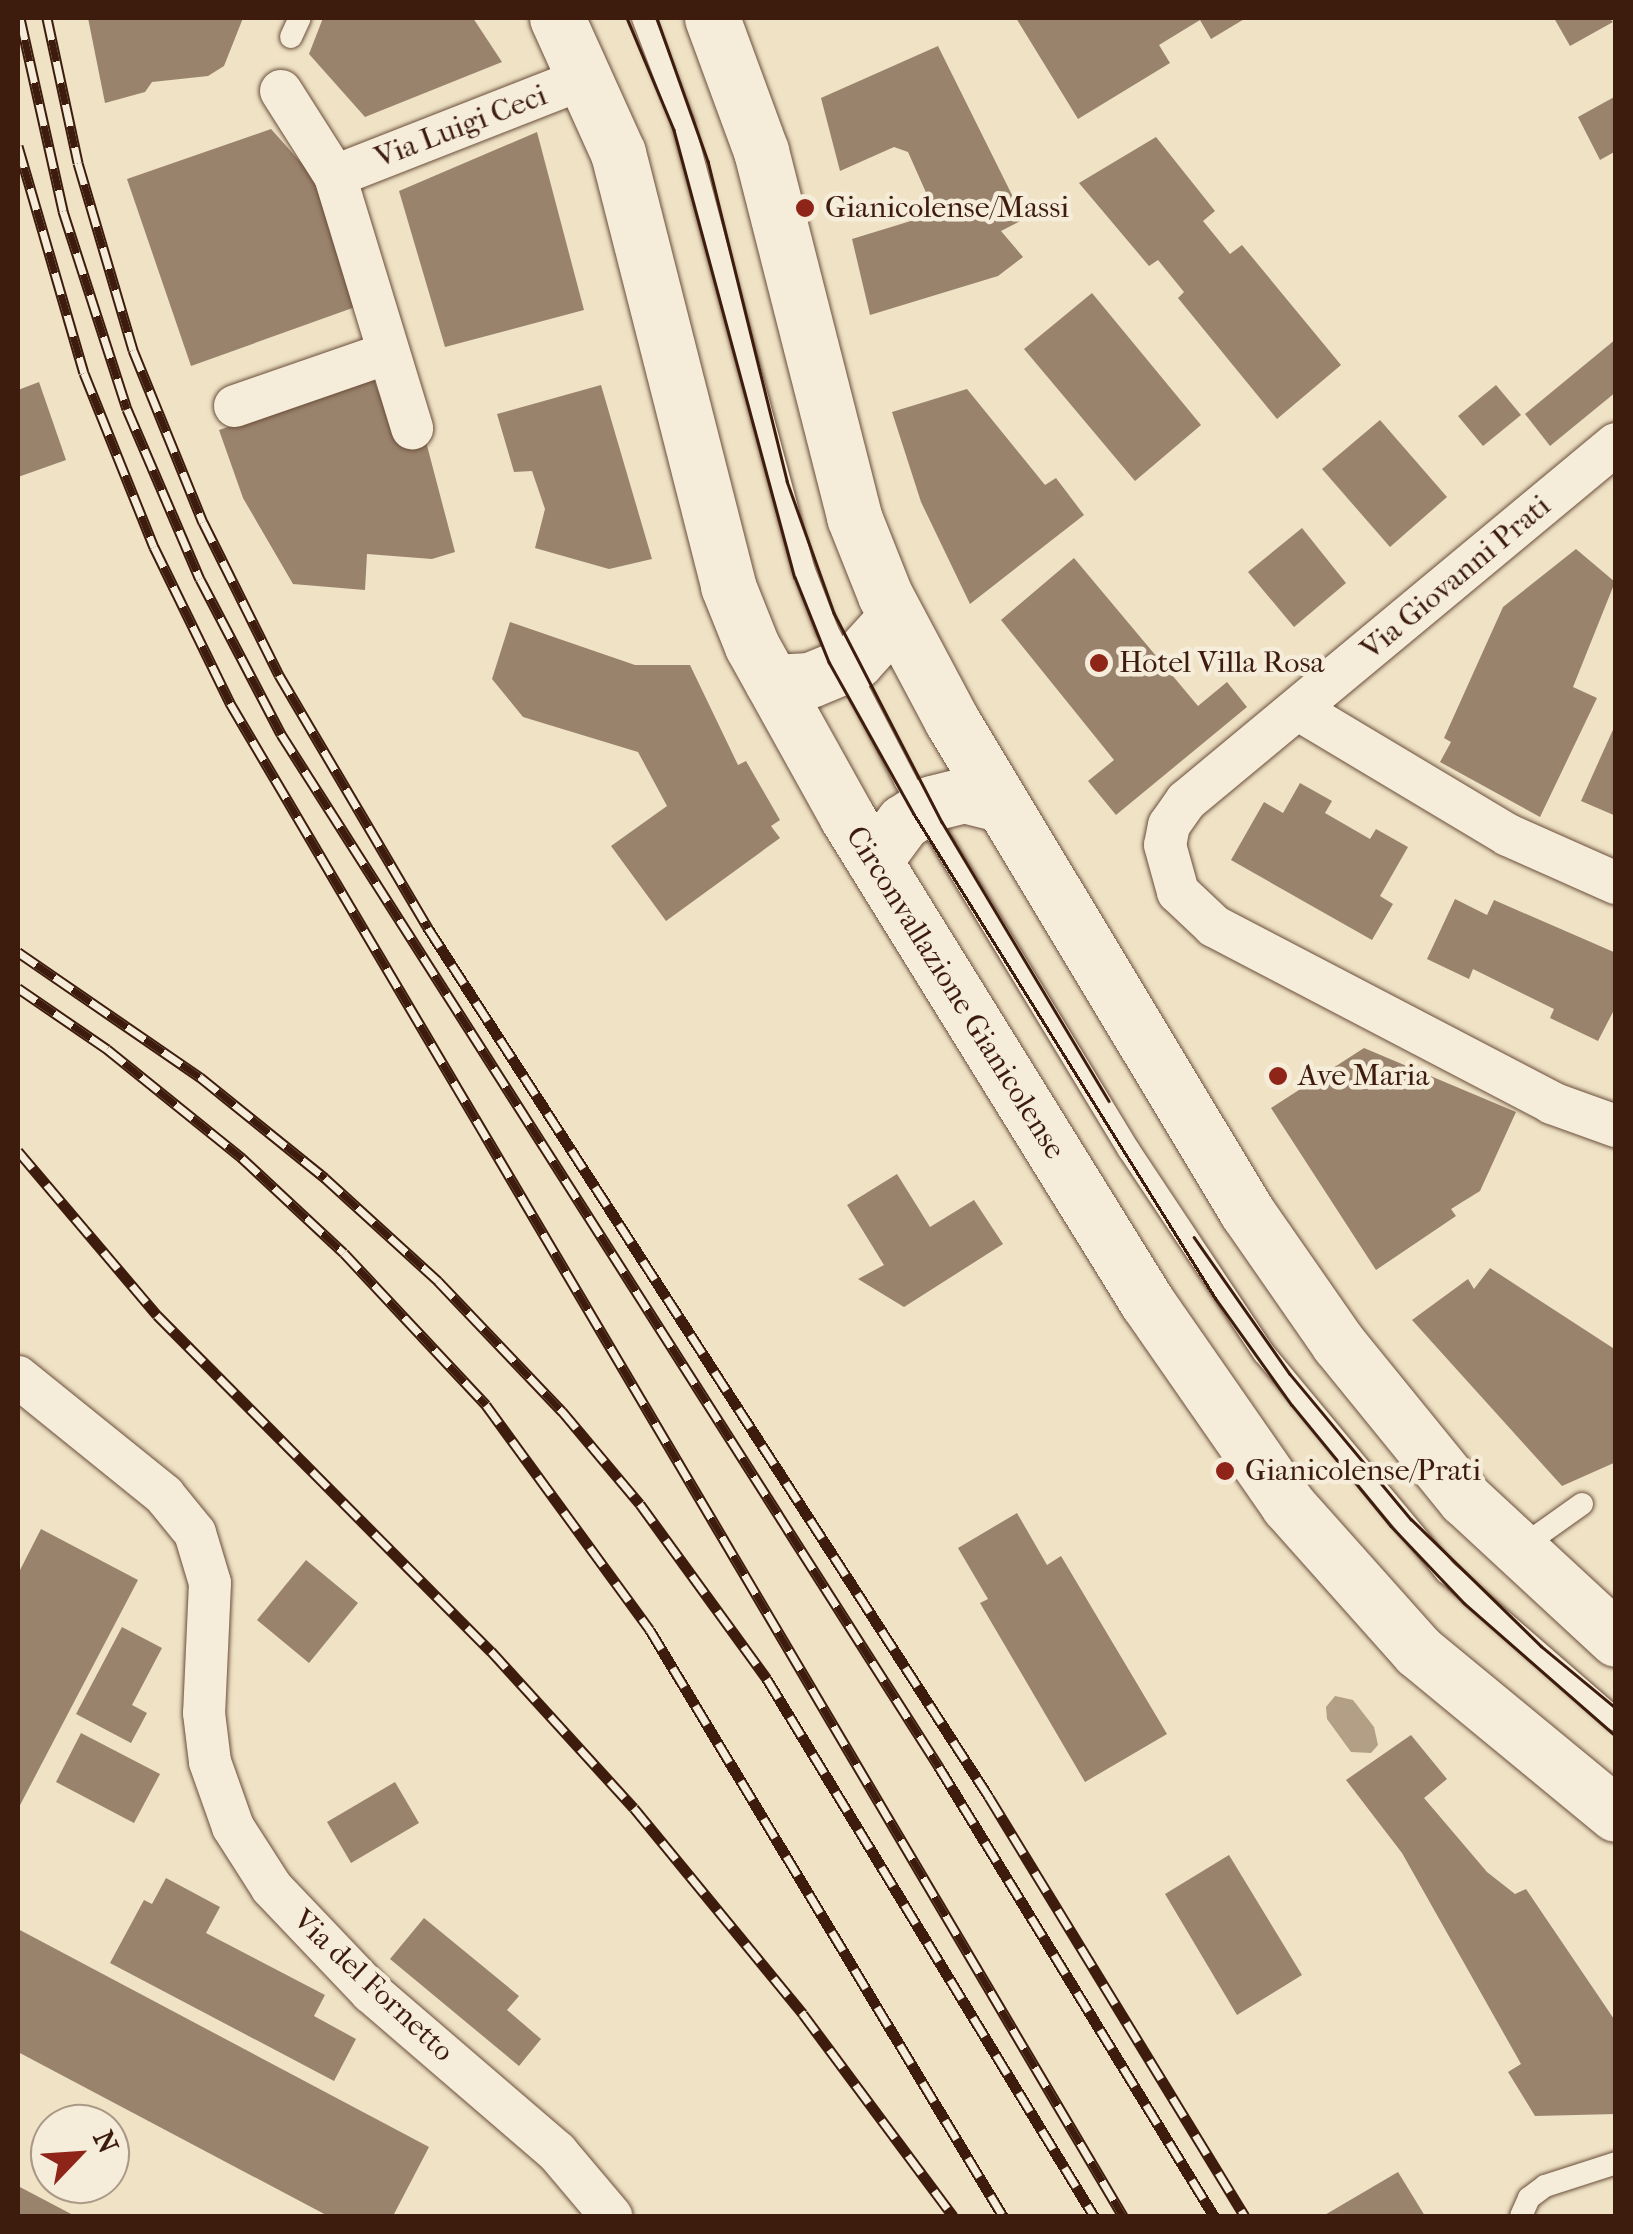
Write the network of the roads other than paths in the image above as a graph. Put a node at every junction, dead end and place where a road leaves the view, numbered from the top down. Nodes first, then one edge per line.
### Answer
1 (557, 18) edge
2 (643, 18) edge
3 (712, 18) edge
4 (588, 77) junction
5 (282, 91) dead end
6 (334, 176) junction
7 (388, 353) junction
8 (235, 406) dead end
9 (412, 428) dead end
10 (1616, 444) edge
11 (896, 617) junction
12 (845, 666) junction
13 (772, 682) junction
14 (1299, 710) junction
15 (1000, 804) junction
16 (921, 808) junction
17 (874, 861) junction
18 (1616, 883) edge
19 (1616, 1126) edge
20 (18, 1377) edge
21 (1582, 1504) dead end
22 (1516, 1551) junction
23 (1616, 1639) edge
24 (1616, 1720) edge
25 (1616, 1814) edge
26 (1616, 2163) edge
27 (612, 2216) edge
28 (1521, 2216) edge

1 - 4 main road, Circonvallazione Gianicolense
2 - 12 lane
3 - 11 main road
4 - 6 street, Via Luigi Ceci
4 - 13 main road, Circonvallazione Gianicolense
5 - 6 street
6 - 7 street
7 - 8 street
7 - 9 street
10 - 14 street, Via Giovanni Prati
11 - 12 main road
11 - 15 main road
12 - 13 main road
12 - 16 lane
13 - 17 main road, Circonvallazione Gianicolense
14 - 18 street
14 - 19 street, Via Giovanni Prati
15 - 16 main road
15 - 22 main road
16 - 17 main road
16 - 24 lane
17 - 25 main road, Circonvallazione Gianicolense
20 - 27 street, Via del Fornetto
21 - 22 lane
22 - 23 main road
26 - 28 lane

